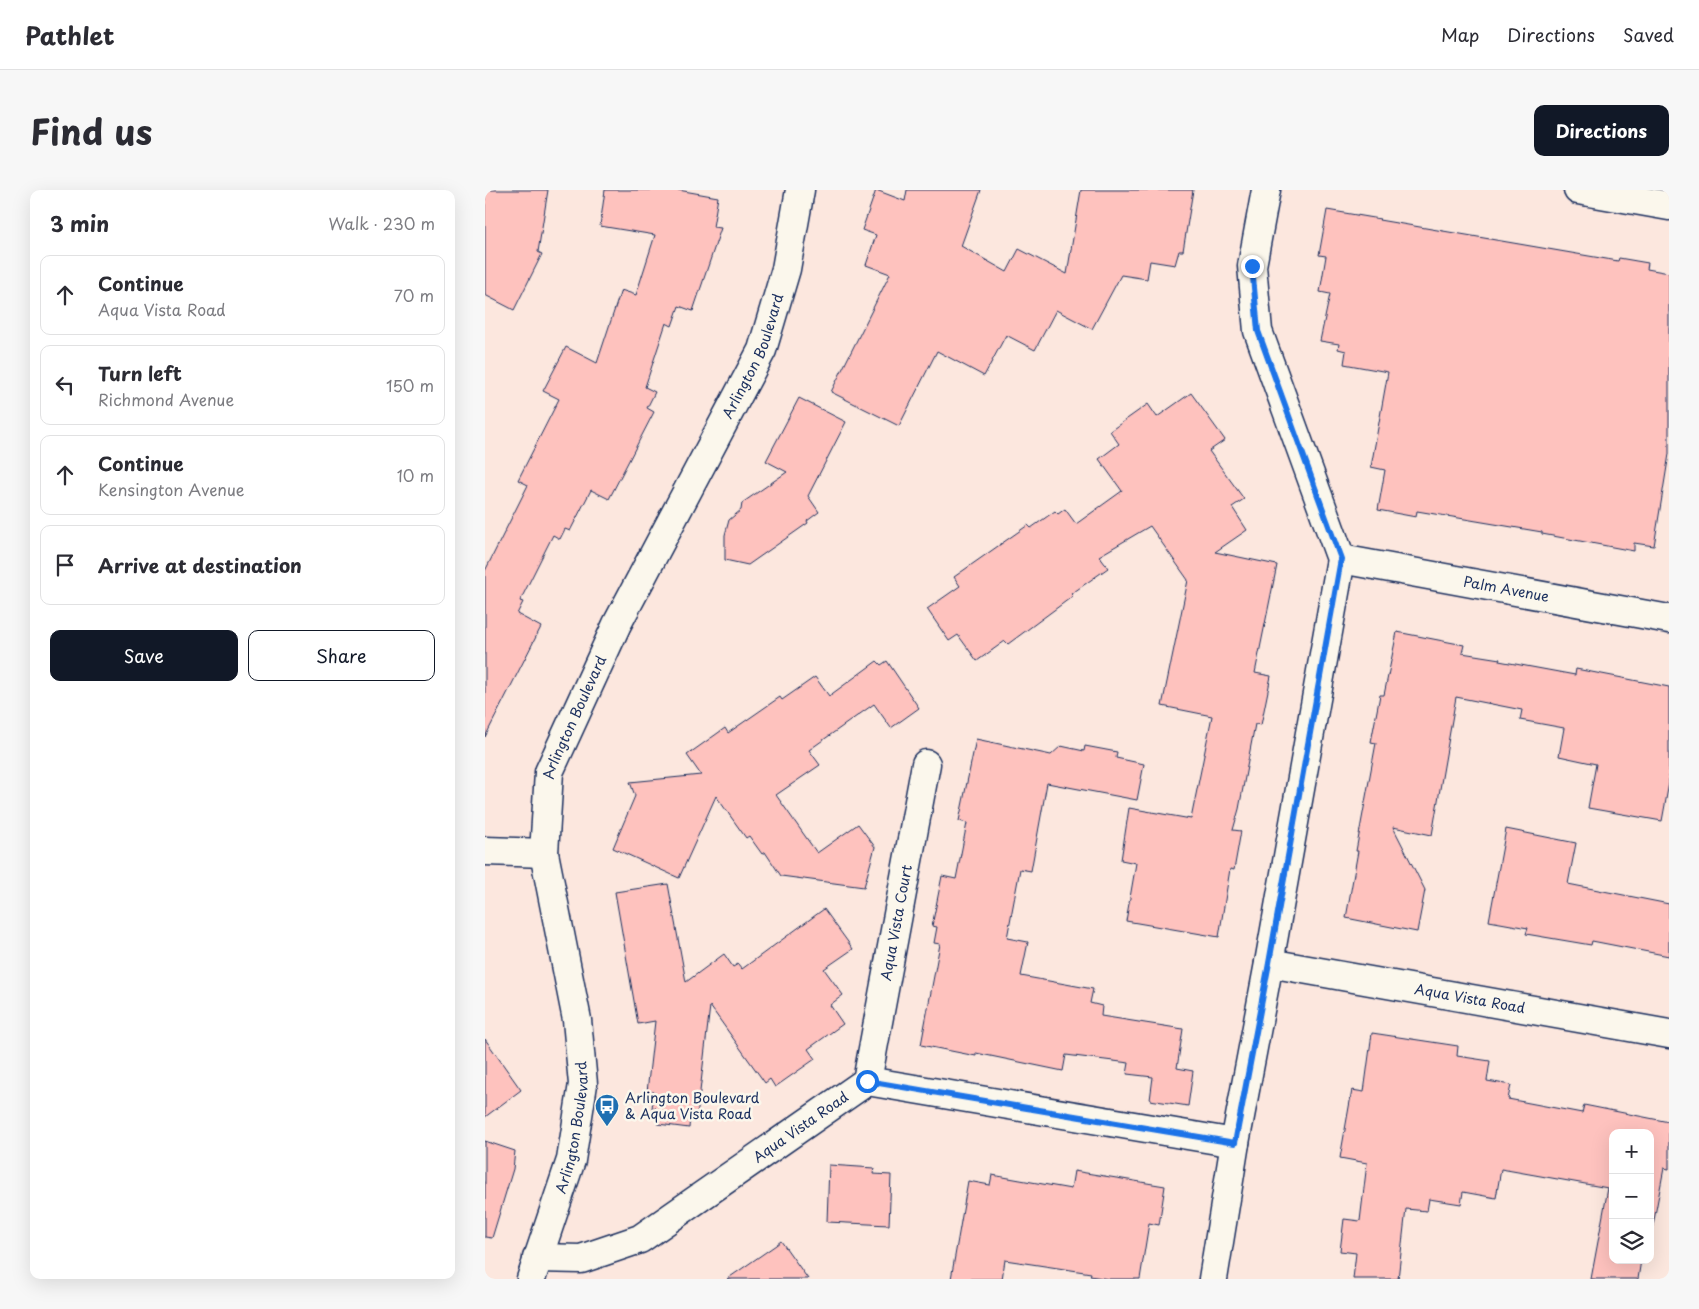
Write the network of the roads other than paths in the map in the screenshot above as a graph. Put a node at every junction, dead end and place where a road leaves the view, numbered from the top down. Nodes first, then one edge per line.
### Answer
1 (799, 190) edge
2 (1266, 190) edge
3 (1578, 190) edge
4 (1669, 206) edge
5 (1341, 559) junction
6 (1669, 619) edge
7 (926, 764) dead end
8 (485, 851) edge
9 (543, 852) junction
10 (1269, 963) junction
11 (1669, 1034) edge
12 (867, 1081) junction
13 (1235, 1143) junction
14 (534, 1268) edge
15 (1213, 1279) edge

1 - 9 street, Arlington Boulevard
2 - 5 street
3 - 4 street
5 - 6 street, Palm Avenue
5 - 10 street
7 - 12 street, Aqua Vista Court
8 - 9 street
9 - 14 street, Arlington Boulevard
10 - 11 street, Aqua Vista Road
10 - 13 street
12 - 13 street
12 - 14 street, Aqua Vista Road
13 - 15 street

